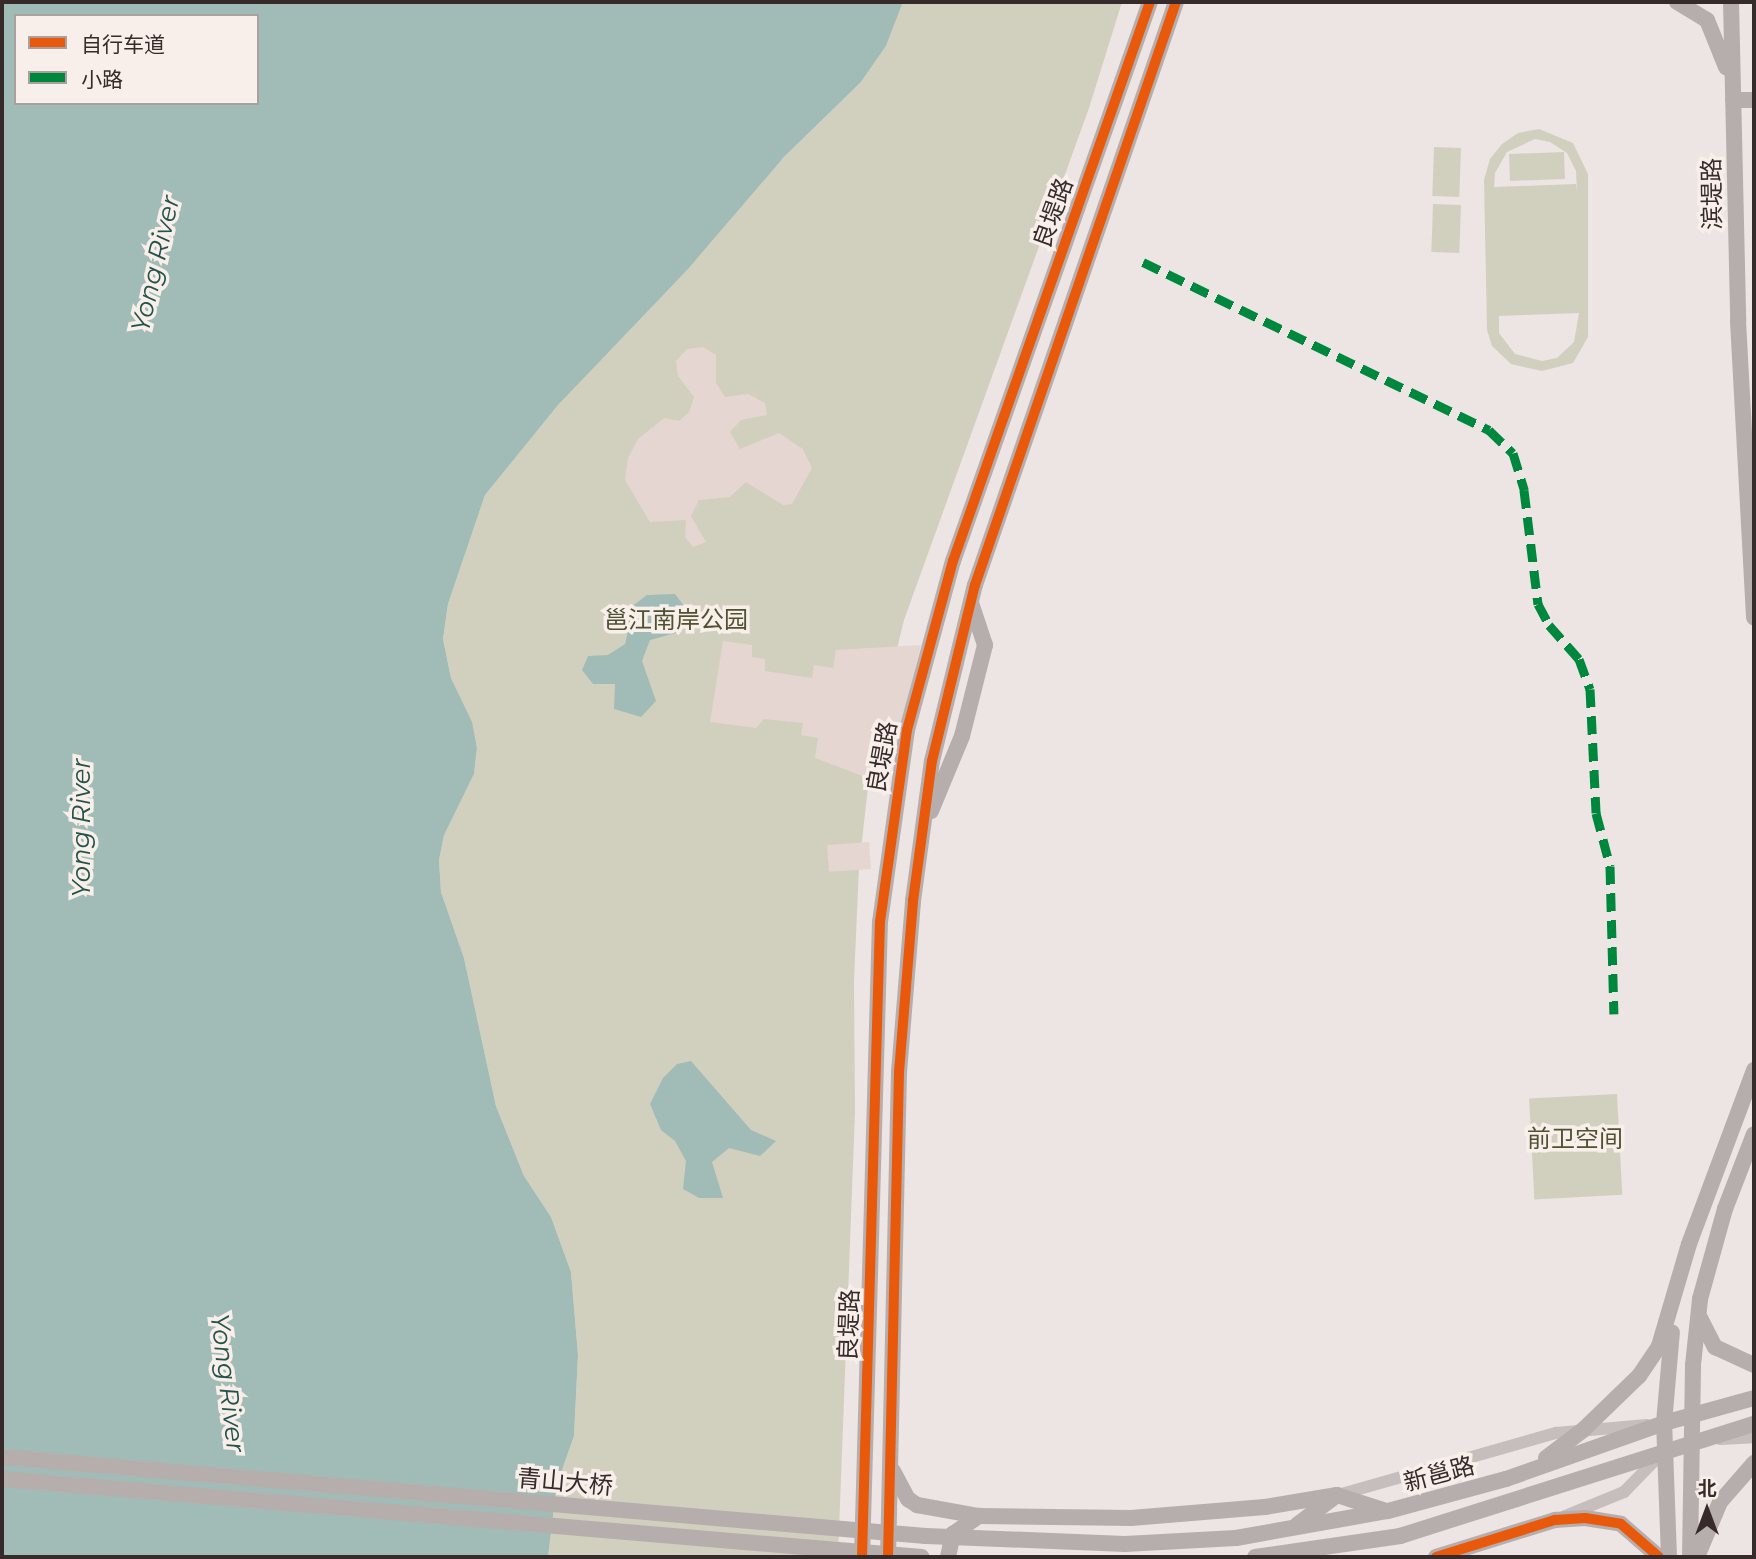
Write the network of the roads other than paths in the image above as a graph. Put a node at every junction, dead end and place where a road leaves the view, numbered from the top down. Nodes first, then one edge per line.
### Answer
1 (1150, 2) edge
2 (1176, 2) edge
3 (1677, 2) edge
4 (1731, 2) edge
5 (1733, 100) junction
6 (1754, 100) edge
7 (971, 603) junction
8 (1754, 618) edge
9 (922, 833) junction
10 (1754, 1070) edge
11 (1754, 1134) edge
12 (1677, 1294) junction
13 (1700, 1298) junction
14 (1754, 1366) edge
15 (894, 1378) junction
16 (869, 1379) junction
17 (1754, 1398) edge
18 (1691, 1415) junction
19 (1664, 1423) junction
20 (1754, 1424) edge
21 (1583, 1430) junction
22 (1754, 1437) edge
23 (1692, 1440) junction
24 (1665, 1450) junction
25 (2, 1457) edge
26 (1754, 1463) edge
27 (1532, 1468) junction
28 (892, 1469) junction
29 (2, 1479) edge
30 (1337, 1495) junction
31 (1388, 1511) junction
32 (979, 1516) junction
33 (1555, 1520) junction
34 (1289, 1530) junction
35 (1125, 1544) joint
36 (862, 1557) edge
37 (888, 1557) edge
38 (922, 1557) edge
39 (947, 1557) edge
40 (1264, 1557) edge
41 (1443, 1557) edge
42 (1659, 1557) edge
43 (1669, 1557) edge
44 (1690, 1557) edge
45 (1697, 1557) edge

1 - 16 main road, 良堤路
2 - 7 main road, 良堤路
3 - 5 main road
4 - 5 main road, 滨堤路
5 - 6 main road
5 - 8 main road, 滨堤路
7 - 9 main road, 良堤路
7 - 9 main road
9 - 15 main road, 良堤路
10 - 12 main road
11 - 13 main road
12 - 19 main road
12 - 21 main road
13 - 14 main road
13 - 18 main road
15 - 16 main road
15 - 28 main road, 良堤路
16 - 36 main road, 良堤路
17 - 18 main road, 新邕路
18 - 19 main road, 新邕路
18 - 23 main road
19 - 21 street
19 - 24 main road
19 - 27 main road, 新邕路
20 - 23 main road, 新邕路
21 - 27 main road
21 - 30 street
22 - 23 street
23 - 24 main road, 新邕路
23 - 44 main road
24 - 33 street
24 - 40 main road, 新邕路
24 - 43 main road
25 - 35 main road, 青山大桥, bridge
26 - 45 main road
27 - 31 main road, 新邕路
28 - 32 main road
28 - 37 main road, 良堤路
29 - 38 main road, 青山大桥, bridge
30 - 31 main road
30 - 32 main road
30 - 34 main road
31 - 34 main road, 新邕路
32 - 39 main road
33 - 41 main road
33 - 42 main road
34 - 35 main road, 新邕路

